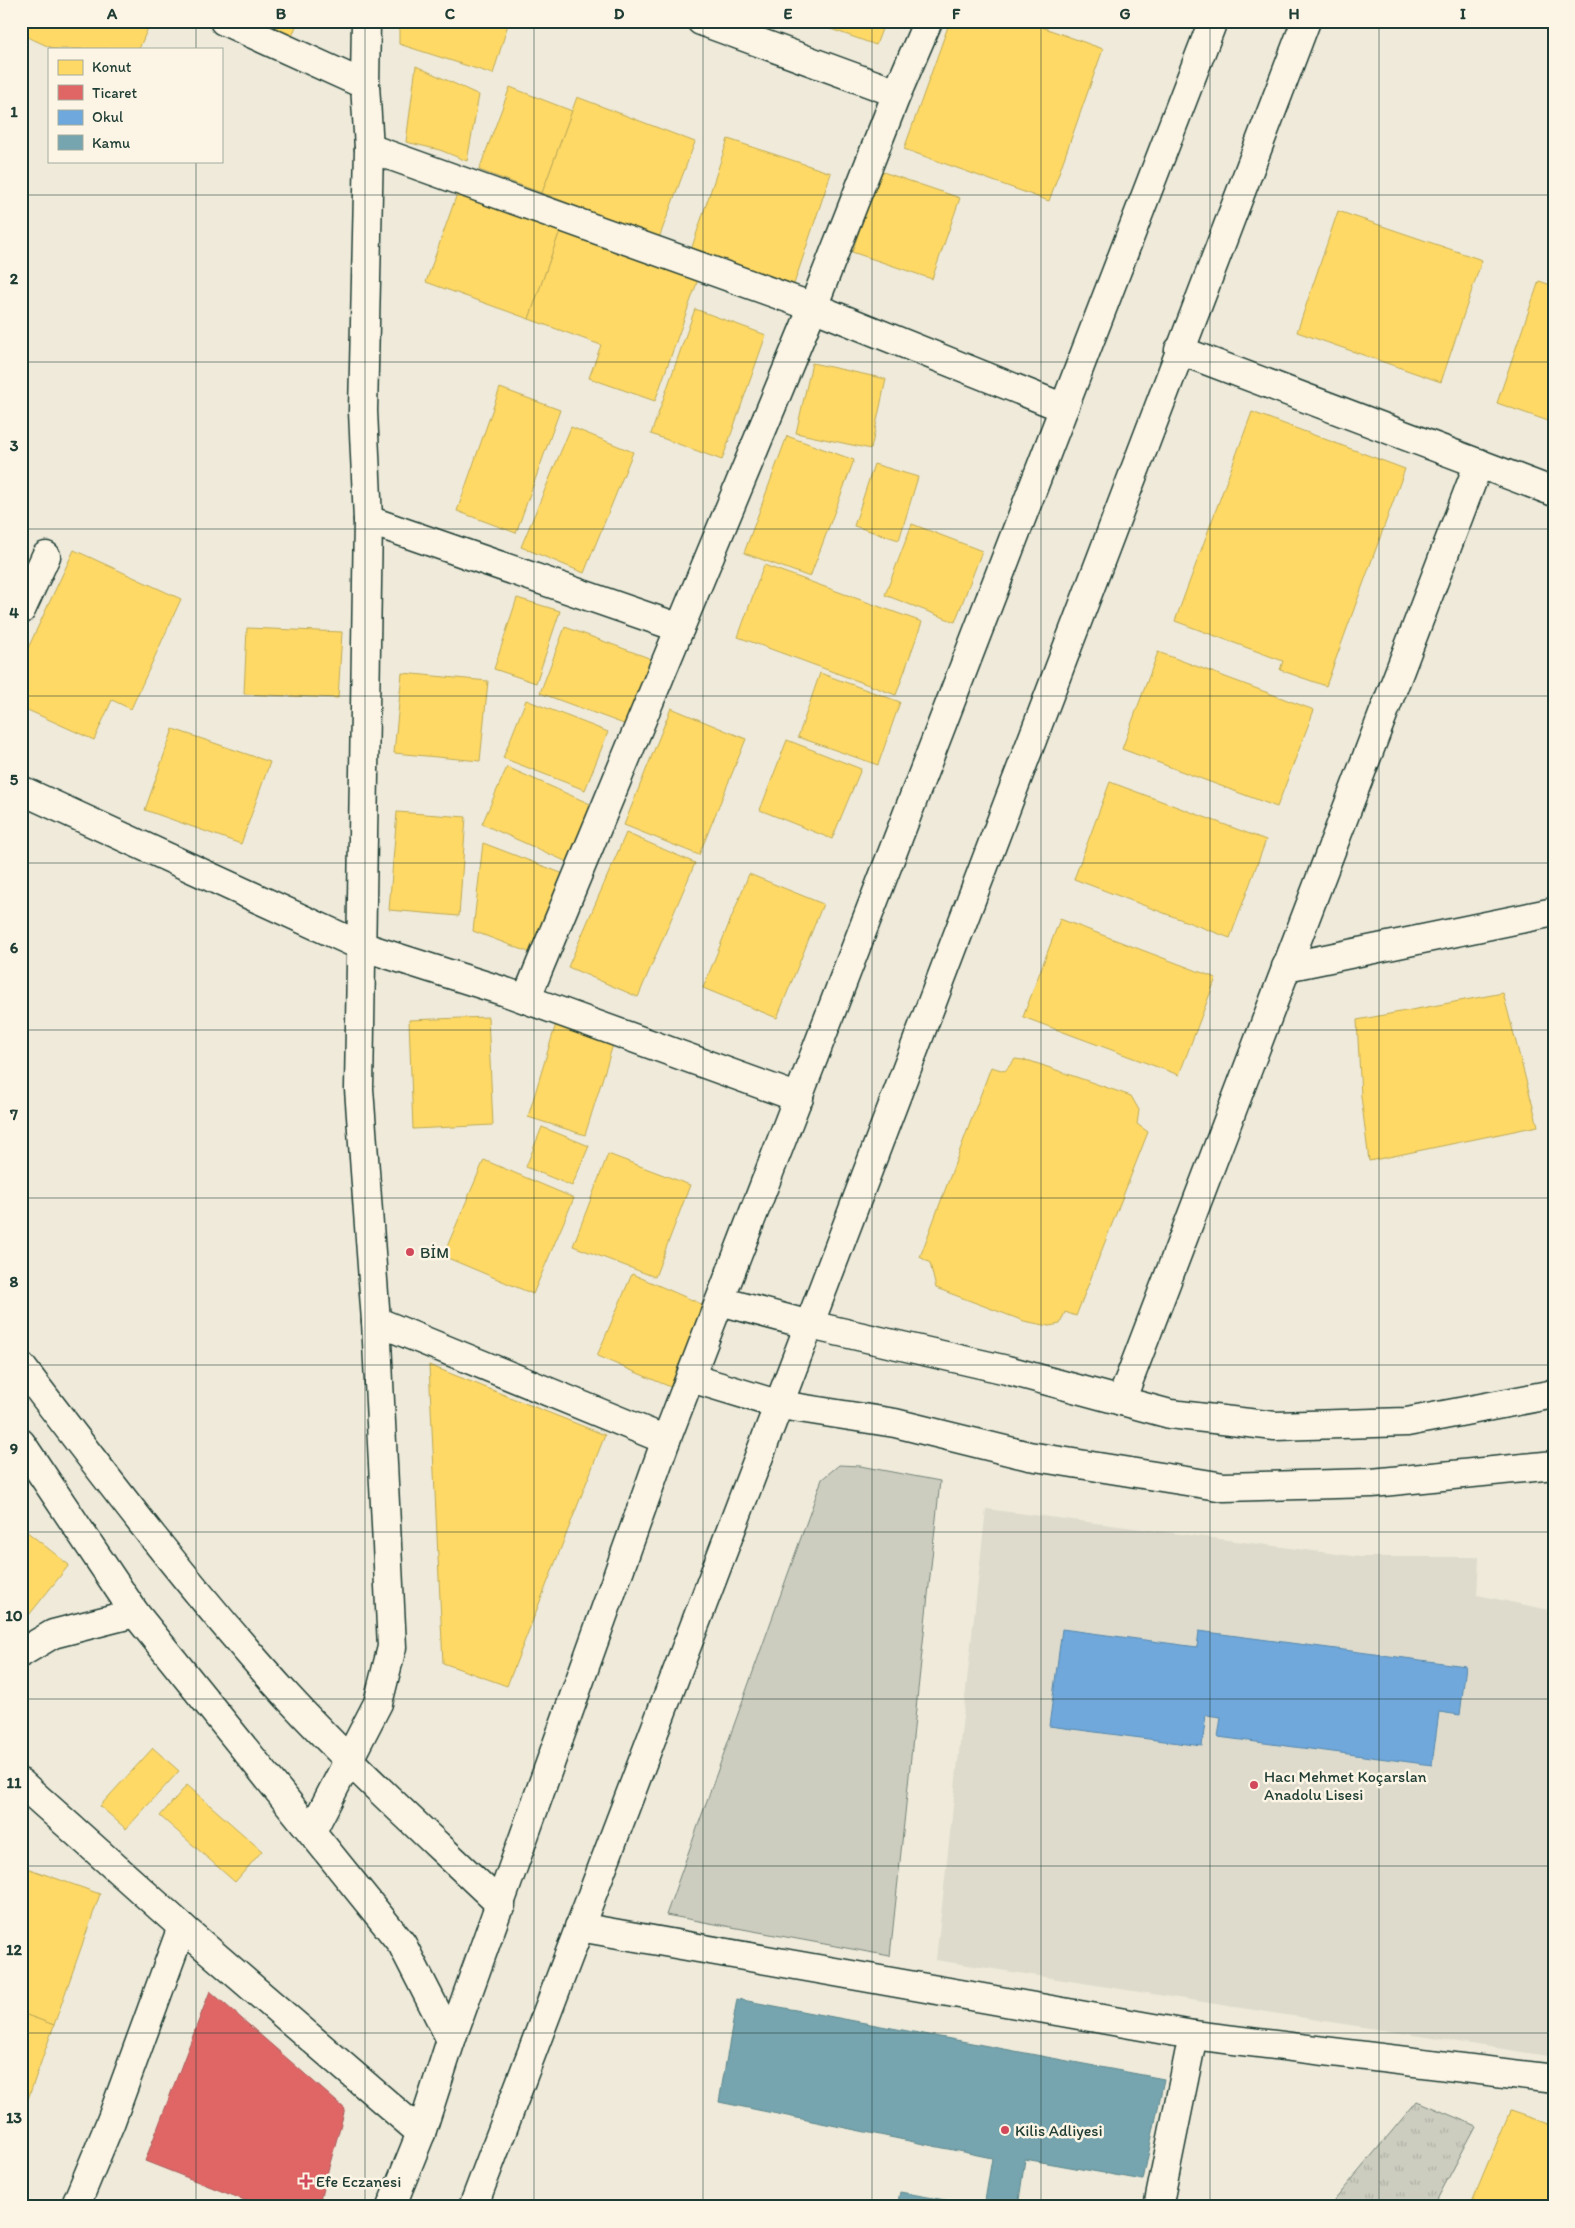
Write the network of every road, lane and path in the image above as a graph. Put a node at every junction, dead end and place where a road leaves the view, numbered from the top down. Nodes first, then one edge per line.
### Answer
1 (224, 21) edge
2 (366, 21) edge
3 (701, 21) edge
4 (928, 21) edge
5 (1213, 21) edge
6 (1306, 21) edge
7 (365, 84) junction
8 (897, 93) junction
9 (369, 148) junction
10 (813, 307) junction
11 (1179, 350) junction
12 (1064, 408) junction
13 (1479, 464) junction
14 (1554, 492) edge
15 (368, 520) junction
16 (46, 556) dead end
17 (21, 610) edge
18 (680, 628) junction
19 (21, 790) edge
20 (1554, 912) edge
21 (360, 946) junction
22 (1286, 967) junction
23 (526, 999) junction
24 (799, 1098) junction
25 (720, 1301) junction
26 (376, 1321) junction
27 (810, 1325) junction
28 (21, 1366) edge
29 (691, 1378) junction
30 (1554, 1394) edge
31 (1121, 1401) junction
32 (780, 1405) junction
33 (666, 1440) junction
34 (21, 1443) edge
35 (1554, 1465) edge
36 (135, 1613) junction
37 (21, 1653) edge
38 (348, 1759) junction
39 (21, 1783) edge
40 (312, 1831) junction
41 (501, 1905) junction
42 (182, 1927) junction
43 (579, 1927) junction
44 (1193, 2035) junction
45 (451, 2040) junction
46 (1554, 2080) edge
47 (421, 2133) junction
48 (75, 2207) edge
49 (391, 2207) edge
50 (473, 2207) edge
51 (1158, 2207) edge

1 - 7 street
2 - 7 street
3 - 8 street
4 - 8 street
5 - 12 street
6 - 11 street
7 - 9 street
8 - 10 street
9 - 10 street
9 - 15 street
10 - 12 street
10 - 18 street
11 - 13 street
11 - 27 street
12 - 24 street
13 - 14 street
13 - 22 street
15 - 18 street
15 - 21 street
16 - 17 street
18 - 23 street
19 - 21 street
20 - 22 street
21 - 23 street
21 - 26 street
22 - 31 street
23 - 24 street
24 - 25 street
25 - 27 street
25 - 29 street
26 - 33 street
26 - 38 street
27 - 31 street
27 - 32 street
28 - 38 street
29 - 32 street
29 - 33 street
30 - 31 street
32 - 35 street
32 - 43 street
33 - 41 street
34 - 36 street
36 - 37 street
36 - 40 street
38 - 40 street
38 - 41 street
39 - 42 street
40 - 45 street
41 - 45 street
42 - 47 street
42 - 48 street
43 - 44 street
43 - 50 street
44 - 46 street
44 - 51 street
45 - 47 street
47 - 49 street

